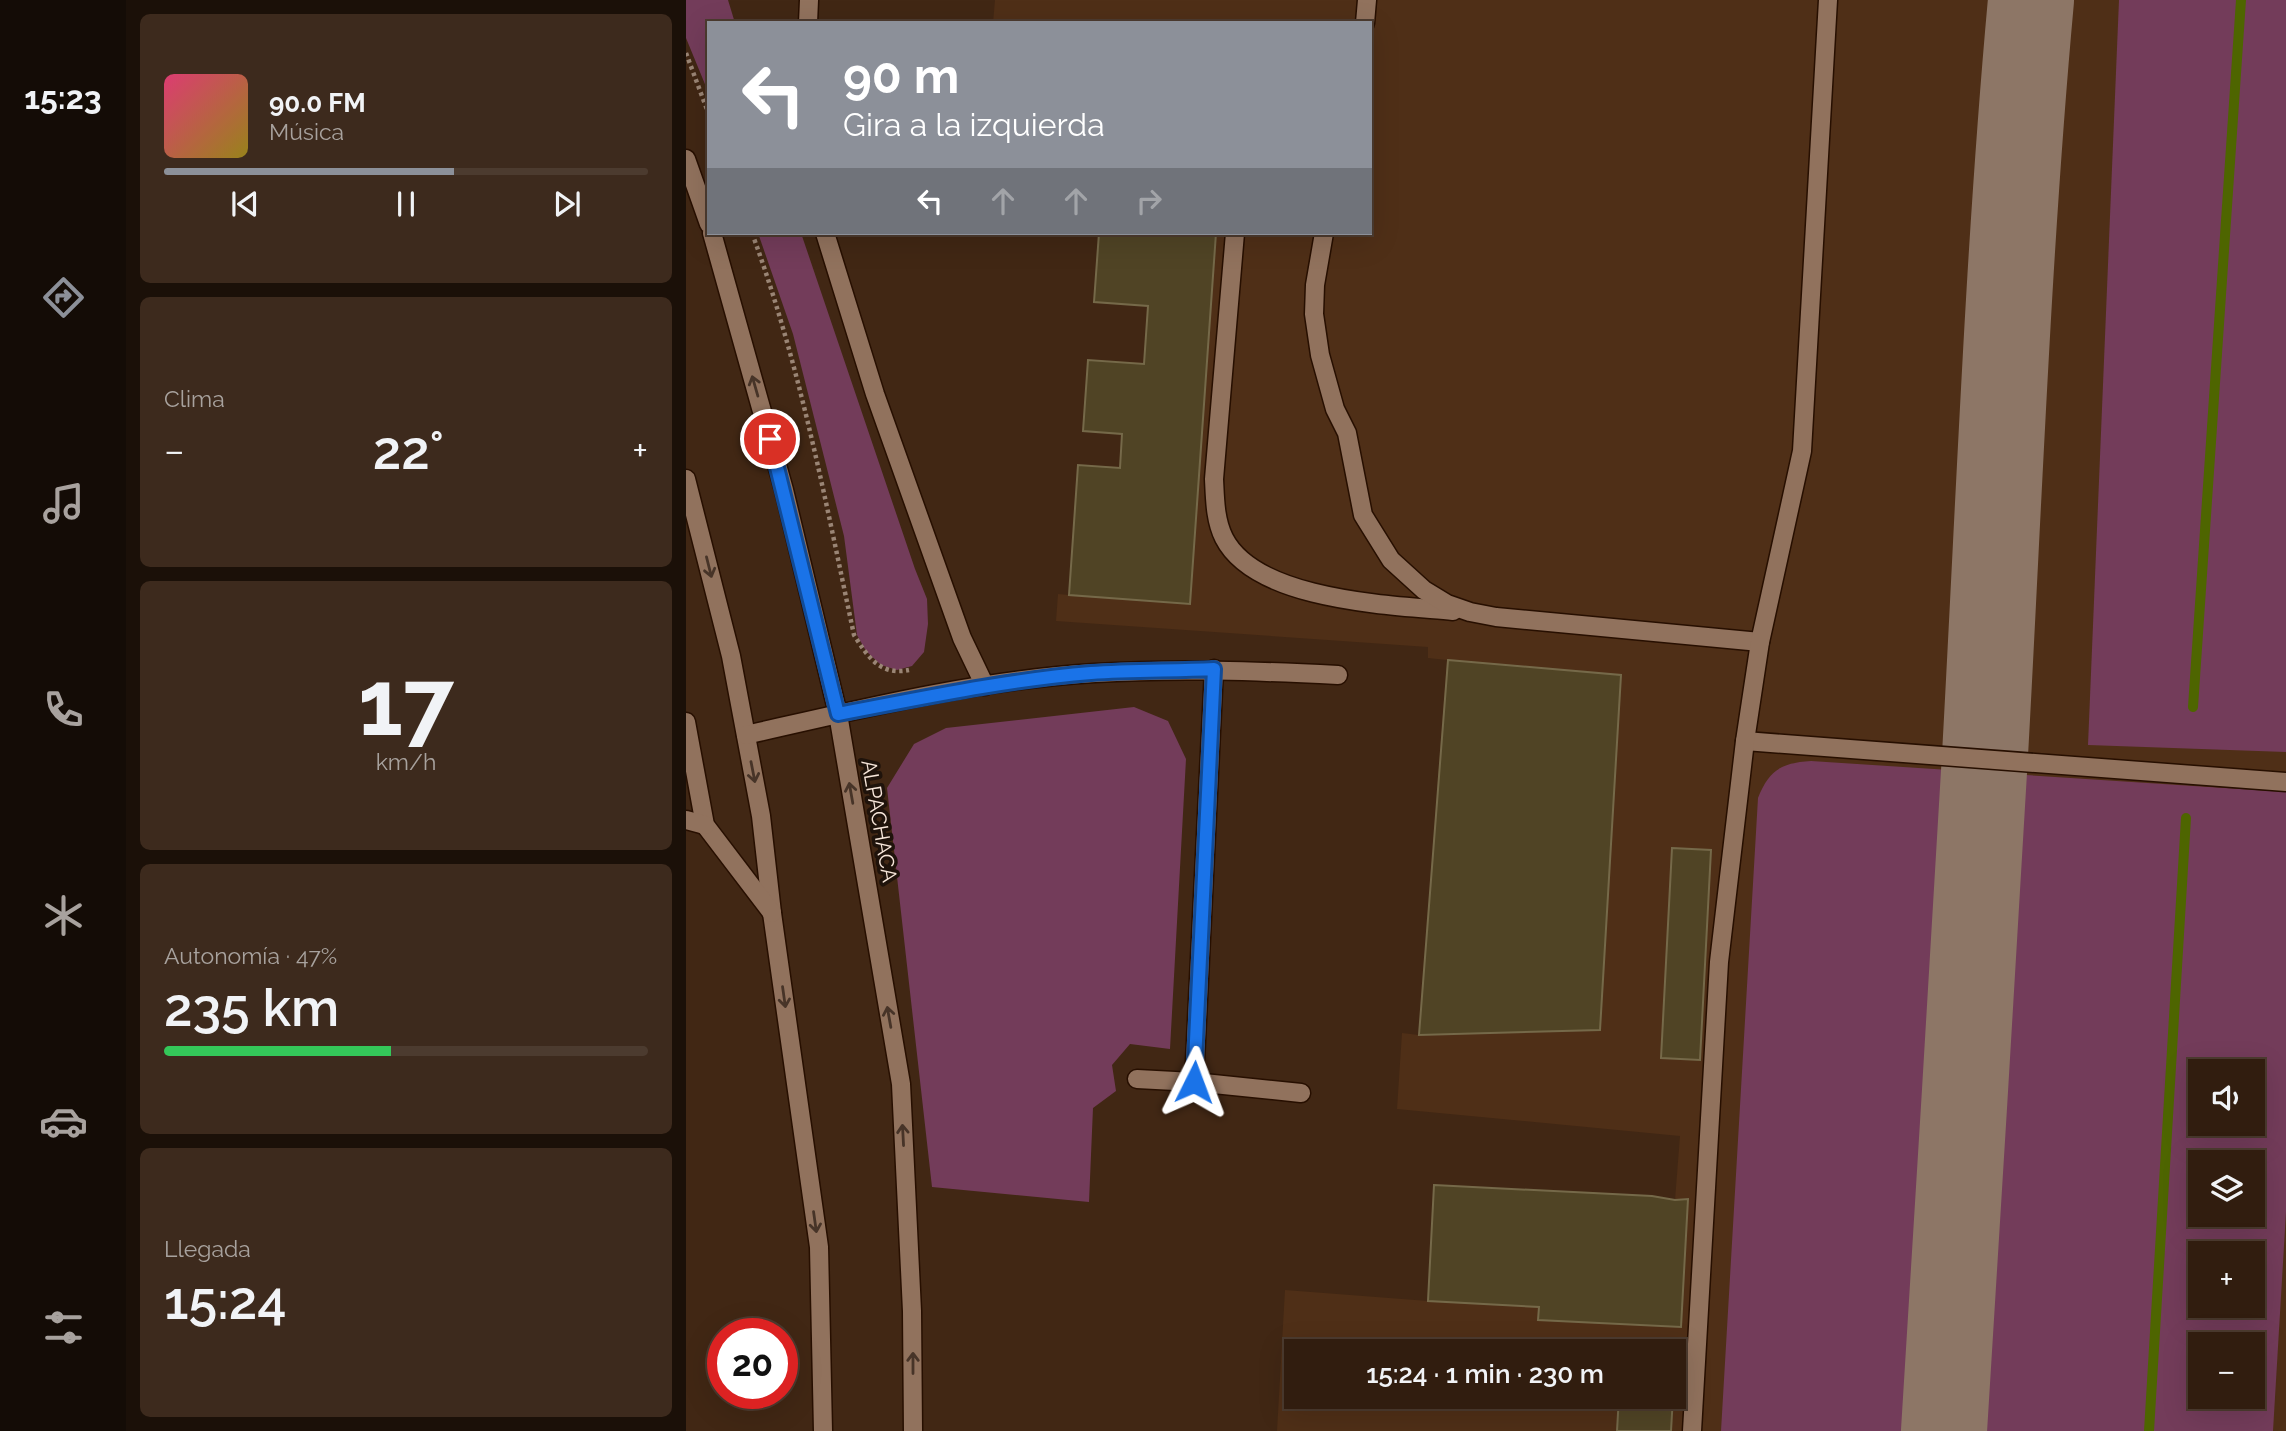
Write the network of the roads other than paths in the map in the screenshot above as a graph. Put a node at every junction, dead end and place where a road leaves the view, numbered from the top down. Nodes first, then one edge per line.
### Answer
1 (809, 0) edge
2 (1367, 0) edge
3 (1828, 0) edge
4 (808, 21) edge
5 (1365, 21) edge
6 (686, 159) edge
7 (707, 218) edge
8 (713, 235) edge
9 (826, 235) edge
10 (1235, 235) edge
11 (1324, 235) edge
12 (686, 479) edge
13 (1470, 612) junction
14 (1760, 642) junction
15 (1214, 669) junction
16 (1338, 674) dead end
17 (985, 686) junction
18 (838, 714) junction
19 (686, 722) edge
20 (746, 735) junction
21 (1745, 741) junction
22 (2286, 782) edge
23 (686, 820) edge
24 (705, 825) junction
25 (772, 914) junction
26 (1137, 1079) dead end
27 (1194, 1082) junction
28 (1301, 1093) dead end
29 (823, 1431) edge
30 (913, 1431) edge
31 (1692, 1431) edge

1 - 4 lane
2 - 5 lane
3 - 14 lane
6 - 7 lane
18 -> 8 lane, ALPACHACA
9 - 17 lane
10 - 13 lane
11 - 13 lane
12 -> 20 lane
13 - 14 lane
14 - 21 lane
15 - 16 lane
15 - 17 lane
15 - 27 lane
17 - 18 lane
18 - 20 lane
30 -> 18 lane, ALPACHACA
19 - 24 lane
20 -> 25 lane
21 - 22 lane
21 - 31 lane
23 - 24 lane
24 - 25 lane
25 -> 29 lane
26 - 27 lane
27 - 28 lane

